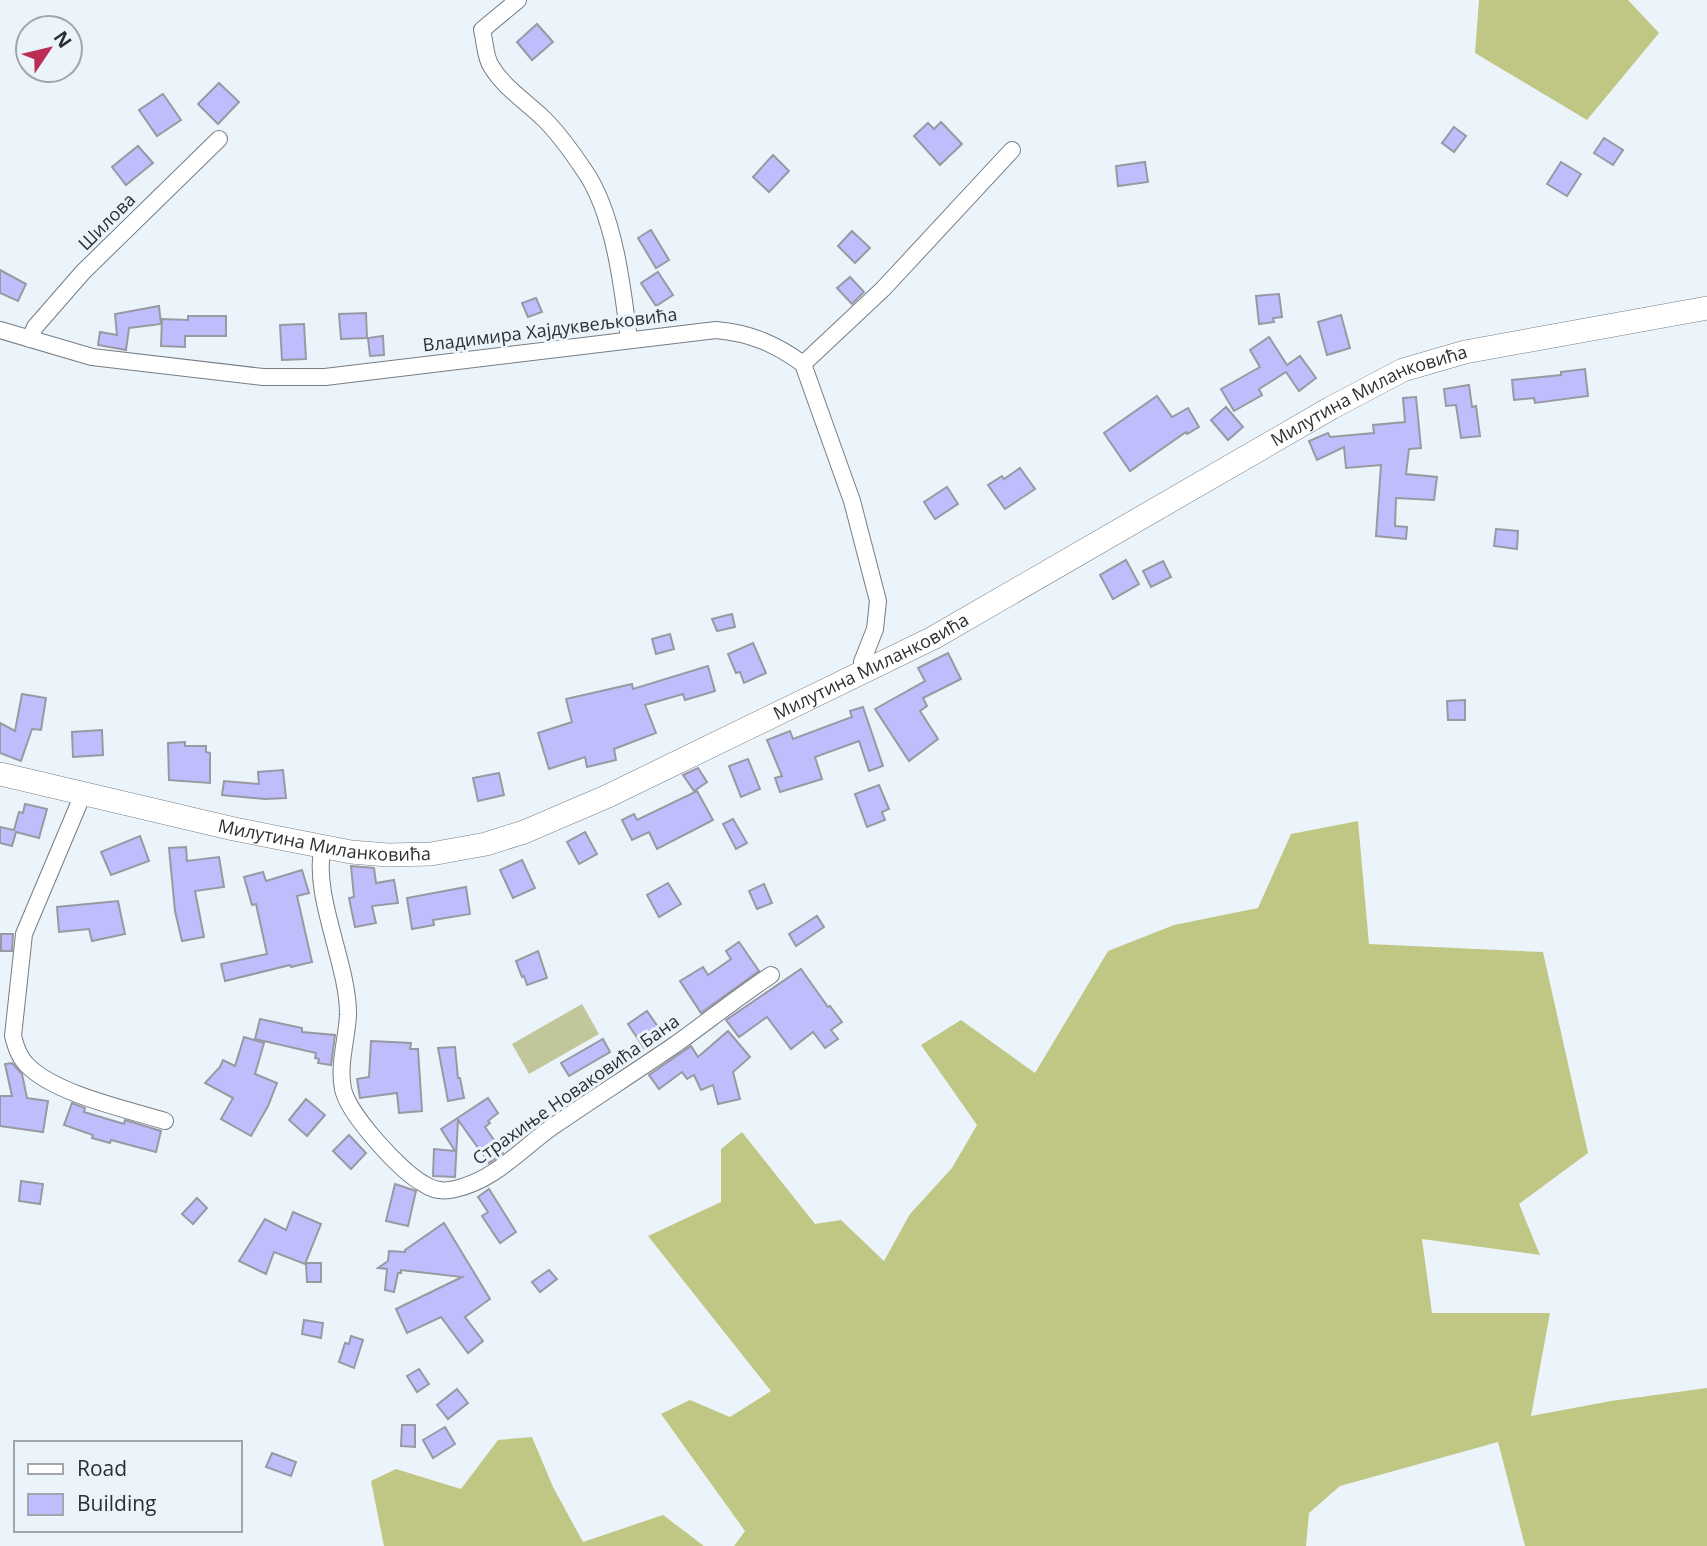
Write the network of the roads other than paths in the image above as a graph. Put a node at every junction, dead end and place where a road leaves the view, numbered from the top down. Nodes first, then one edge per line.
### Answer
1 (518, 0) edge
2 (219, 139) dead end
3 (1012, 150) dead end
4 (1707, 308) edge
5 (0, 330) edge
6 (30, 339) junction
7 (629, 340) junction
8 (803, 364) junction
9 (862, 673) junction
10 (0, 775) edge
11 (83, 794) junction
12 (323, 847) junction
13 (771, 975) dead end
14 (165, 1121) dead end

1 - 7 street
2 - 6 street, Шилова
3 - 8 street
4 - 9 main road, Милутина Миланковића
5 - 6 street, Владимира Хајдуквељковића
6 - 7 street, Владимира Хајдуквељковића
7 - 8 street, Владимира Хајдуквељковића
8 - 9 street
9 - 12 main road, Милутина Миланковића
10 - 11 main road, Милутина Миланковића
11 - 12 main road, Милутина Миланковића
11 - 14 street
12 - 13 street, Страхиње Новаковића Бана

